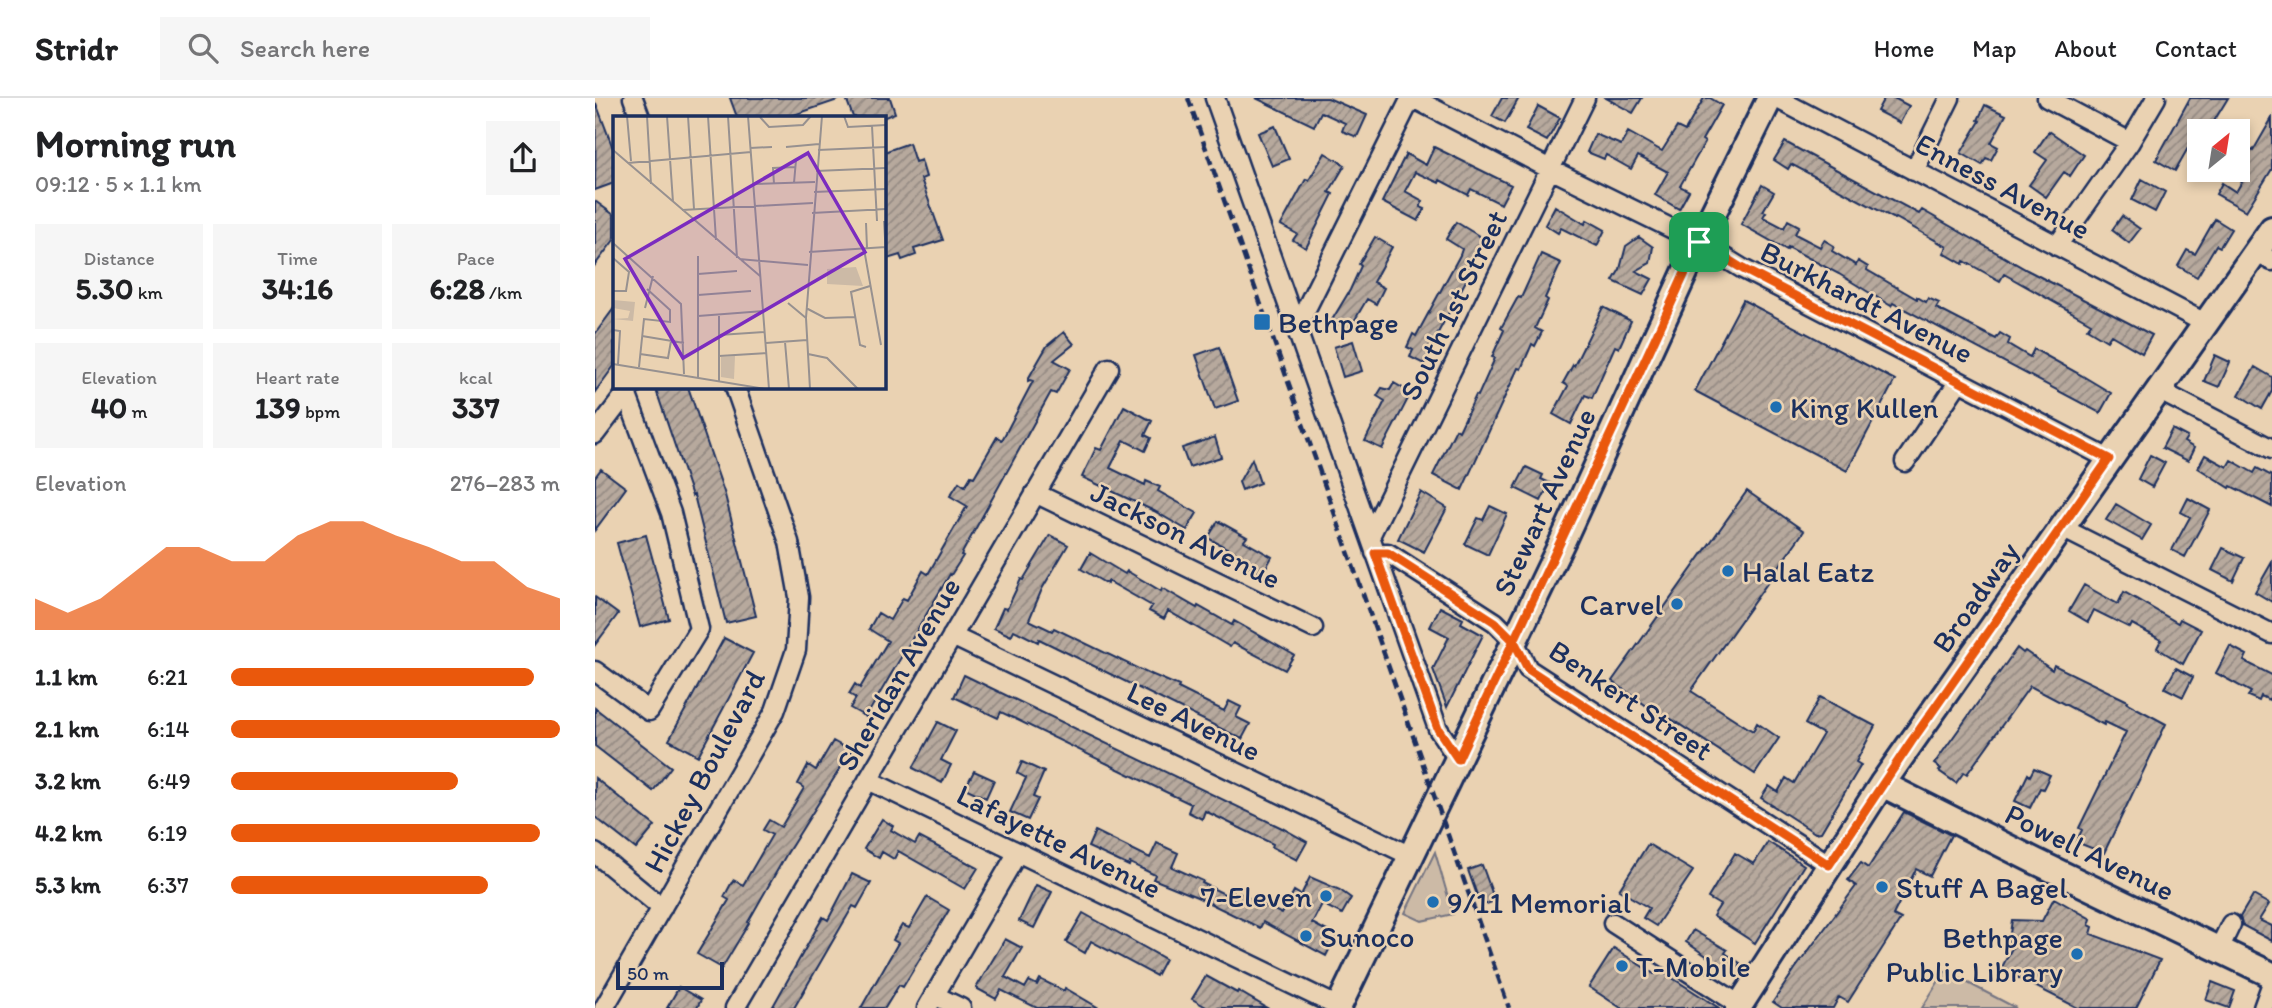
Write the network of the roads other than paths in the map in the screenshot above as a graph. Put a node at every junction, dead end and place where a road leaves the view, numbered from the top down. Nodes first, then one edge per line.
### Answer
1 (633, 98) edge
2 (1215, 98) edge
3 (1412, 98) edge
4 (1585, 98) edge
5 (1770, 98) edge
6 (1776, 98) edge
7 (1950, 98) edge
8 (2047, 98) edge
9 (2156, 98) edge
10 (640, 116) edge
11 (2130, 142) junction
12 (1550, 169) junction
13 (1914, 171) junction
14 (2272, 229) edge
15 (1699, 242) junction
16 (2057, 246) junction
17 (2264, 257) edge
18 (2205, 323) junction
19 (1296, 329) junction
20 (1109, 368) dead end
21 (1959, 381) junction
22 (735, 388) edge
23 (628, 390) edge
24 (2158, 390) junction
25 (595, 434) edge
26 (2272, 449) edge
27 (2109, 459) junction
28 (1905, 462) dead end
29 (1035, 494) junction
30 (2062, 528) junction
31 (1373, 544) junction
32 (1313, 628) dead end
33 (2272, 634) edge
34 (952, 636) junction
35 (1514, 641) junction
36 (595, 671) edge
37 (1458, 759) junction
38 (868, 780) junction
39 (1882, 784) junction
40 (1018, 852) junction
41 (595, 853) edge
42 (1411, 856) junction
43 (1829, 865) junction
44 (662, 908) junction
45 (1613, 923) dead end
46 (2231, 924) dead end
47 (2219, 949) junction
48 (2272, 975) edge
49 (2272, 983) edge
50 (930, 1001) edge
51 (1739, 1006) edge
52 (1338, 1007) edge
53 (604, 1008) edge
54 (735, 1008) edge
55 (961, 1008) edge
56 (2263, 1008) edge

1 - 10 street
2 - 19 street
3 - 12 street, Burkhardt Avenue
3 - 19 street
4 - 12 street, South 1st Street
5 - 15 main road, Stewart Avenue
6 - 13 street, Enness Avenue
7 - 13 street
8 - 11 street
9 - 11 street
11 - 16 street
12 - 15 street, Burkhardt Avenue
12 - 31 street, South 1st Street
13 - 16 street, Enness Avenue
14 - 17 main road, Broadway
15 - 21 street, Burkhardt Avenue
15 - 35 main road, Stewart Avenue
16 - 18 street, Enness Avenue
17 - 18 main road, Broadway
18 - 24 main road, Broadway
19 - 31 street
20 - 29 street, Sheridan Avenue
21 - 27 street, Burkhardt Avenue
21 - 28 street
22 - 44 street, Hickey Boulevard
23 - 25 street
23 - 36 street
24 - 26 street
24 - 27 main road, Broadway
27 - 30 main road, Broadway
29 - 32 street, Jackson Avenue
29 - 34 street, Sheridan Avenue
30 - 33 street
30 - 39 main road, Broadway
31 - 35 street, Benkert Street
31 - 37 street
34 - 38 street, Sheridan Avenue
34 - 42 street, Lee Avenue
35 - 37 main road, Stewart Avenue
35 - 43 street, Benkert Street
37 - 42 main road, Stewart Avenue
38 - 40 street, Lafayette Avenue
38 - 54 street, Sheridan Avenue
39 - 43 main road, Broadway
39 - 47 main road, Powell Avenue
40 - 50 street
40 - 52 street, Lafayette Avenue
41 - 44 street
42 - 52 main road, Stewart Avenue
43 - 51 main road, Broadway
44 - 53 street, Hickey Boulevard
45 - 51 street
46 - 47 street
47 - 48 main road, Powell Avenue
49 - 56 street
50 - 55 street

